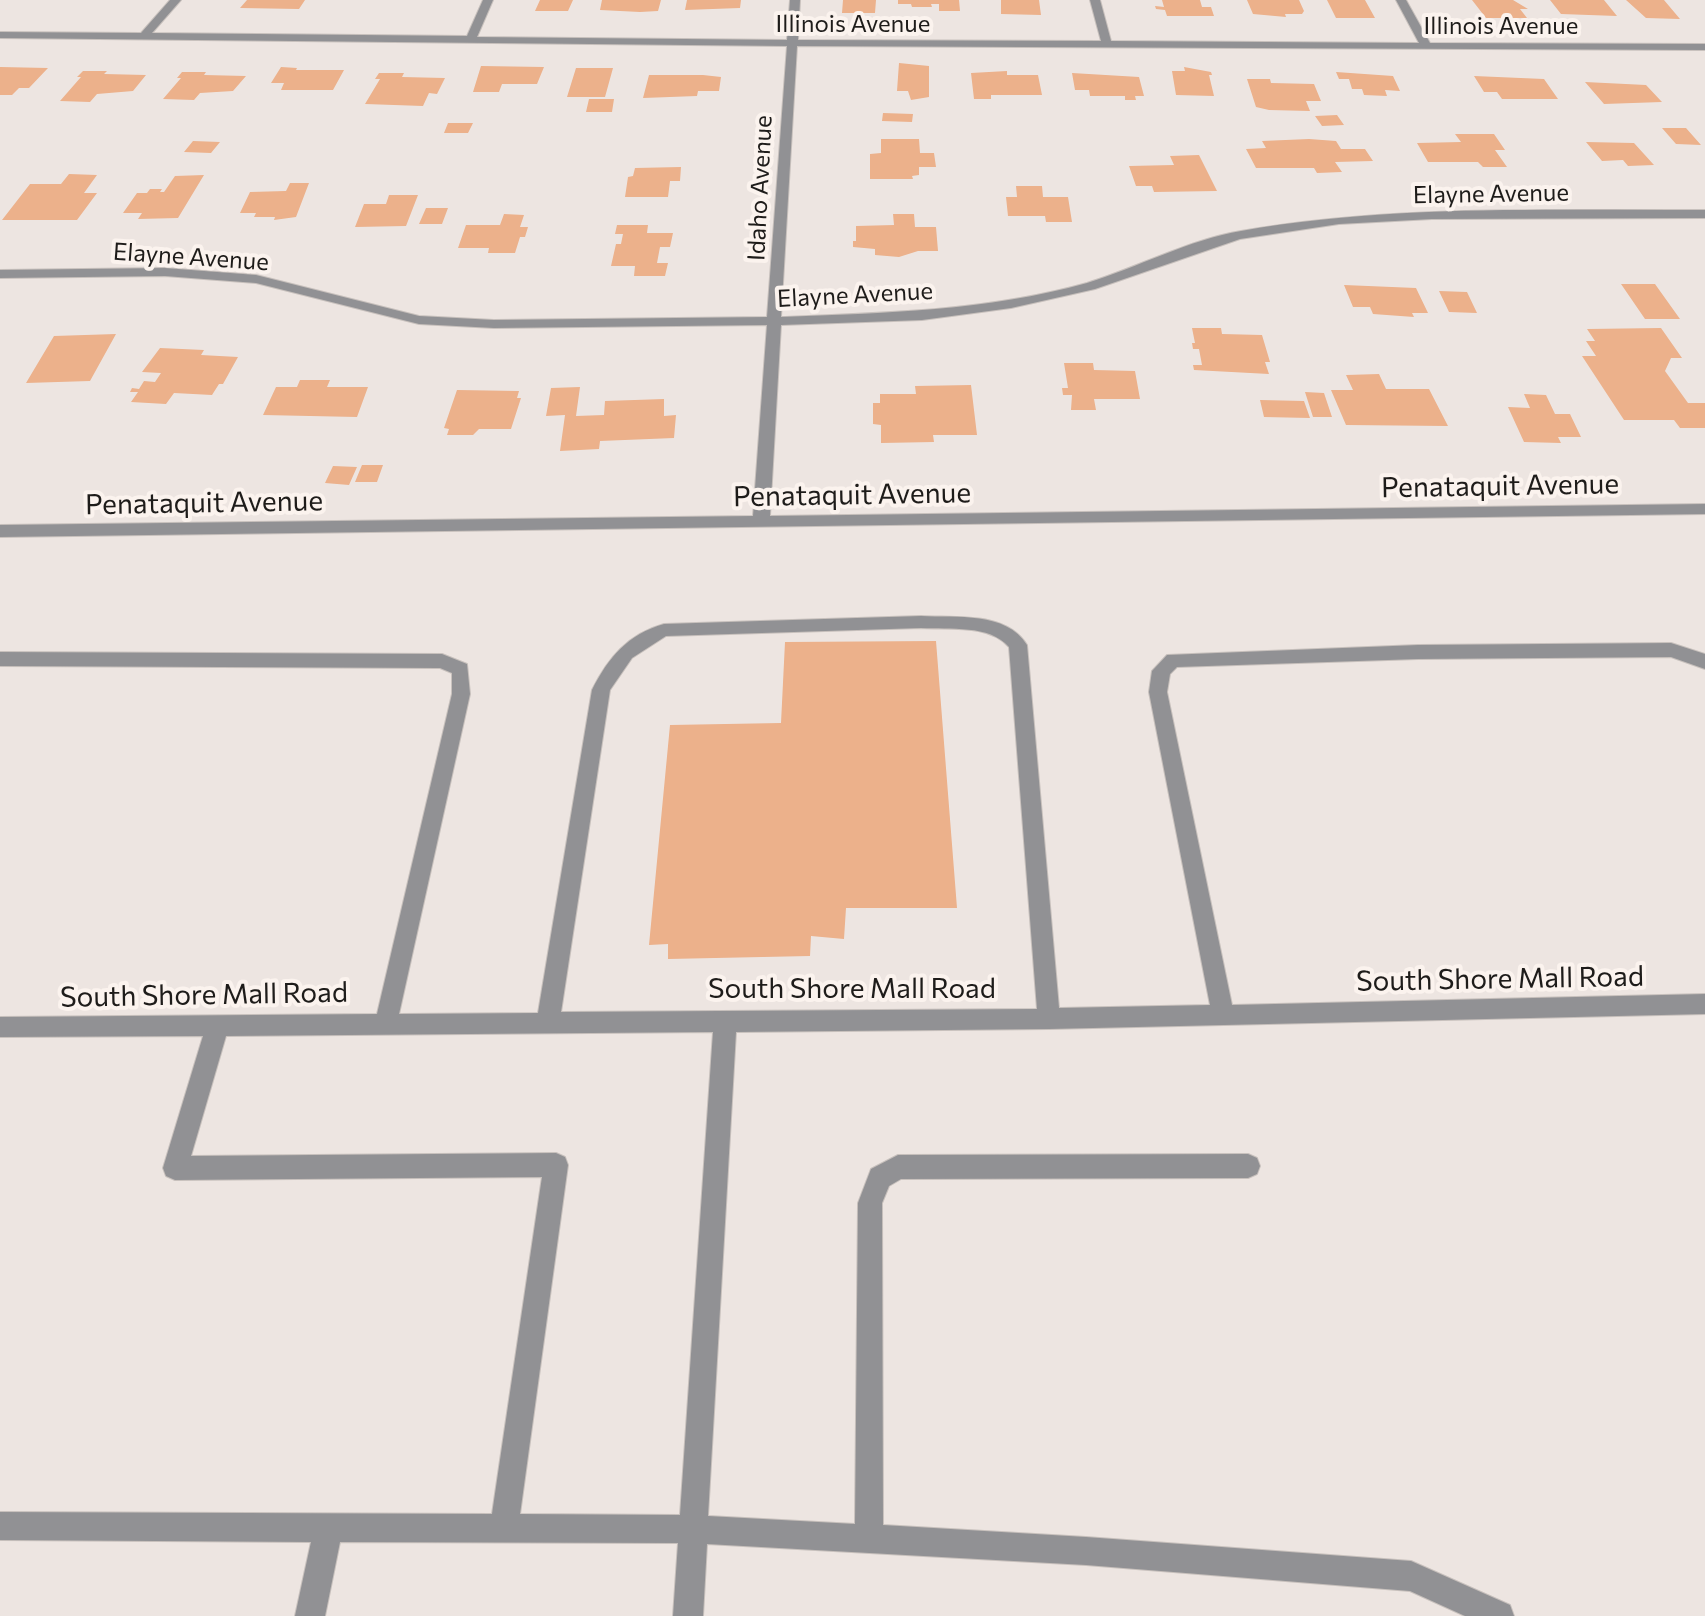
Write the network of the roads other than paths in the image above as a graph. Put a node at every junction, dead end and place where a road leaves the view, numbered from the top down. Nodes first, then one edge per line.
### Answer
1 (176, 0) edge
2 (488, 0) edge
3 (795, 0) edge
4 (1095, 0) edge
5 (1401, 0) edge
6 (0, 35) edge
7 (145, 35) junction
8 (470, 41) junction
9 (791, 43) junction
10 (1107, 45) junction
11 (1426, 45) junction
12 (1705, 47) edge
13 (1705, 214) edge
14 (0, 274) edge
15 (774, 321) junction
16 (1705, 509) edge
17 (761, 523) junction
18 (0, 531) edge
19 (0, 659) edge
20 (1705, 662) edge
21 (1705, 1004) edge
22 (1223, 1015) junction
23 (1049, 1019) junction
24 (725, 1020) junction
25 (548, 1022) junction
26 (386, 1023) junction
27 (218, 1025) junction
28 (0, 1027) edge
29 (1248, 1166) dead end
30 (0, 1526) edge
31 (329, 1526) junction
32 (504, 1526) junction
33 (692, 1529) junction
34 (869, 1541) junction
35 (310, 1616) edge
36 (688, 1616) edge
37 (1499, 1616) edge

1 - 7 street
2 - 8 street
3 - 9 street, Idaho Avenue
4 - 10 street
5 - 11 street
6 - 7 street, Illinois Avenue
7 - 8 street, Illinois Avenue
8 - 9 street, Illinois Avenue
9 - 10 street, Illinois Avenue
9 - 15 street, Idaho Avenue
10 - 11 street, Illinois Avenue
11 - 12 street, Illinois Avenue
13 - 15 street, Elayne Avenue
14 - 15 street, Elayne Avenue
15 - 17 street, Idaho Avenue
16 - 17 street, Penataquit Avenue
17 - 18 street, Penataquit Avenue
19 - 26 street
20 - 22 street
21 - 22 street, South Shore Mall Road
22 - 23 street, South Shore Mall Road
23 - 24 street, South Shore Mall Road
23 - 25 street
24 - 25 street, South Shore Mall Road
24 - 33 street
25 - 26 street, South Shore Mall Road
26 - 27 street, South Shore Mall Road
27 - 28 street, South Shore Mall Road
27 - 32 street
29 - 34 street
30 - 31 street
31 - 32 street
31 - 35 street
32 - 33 street
33 - 34 street
33 - 36 street
34 - 37 street

